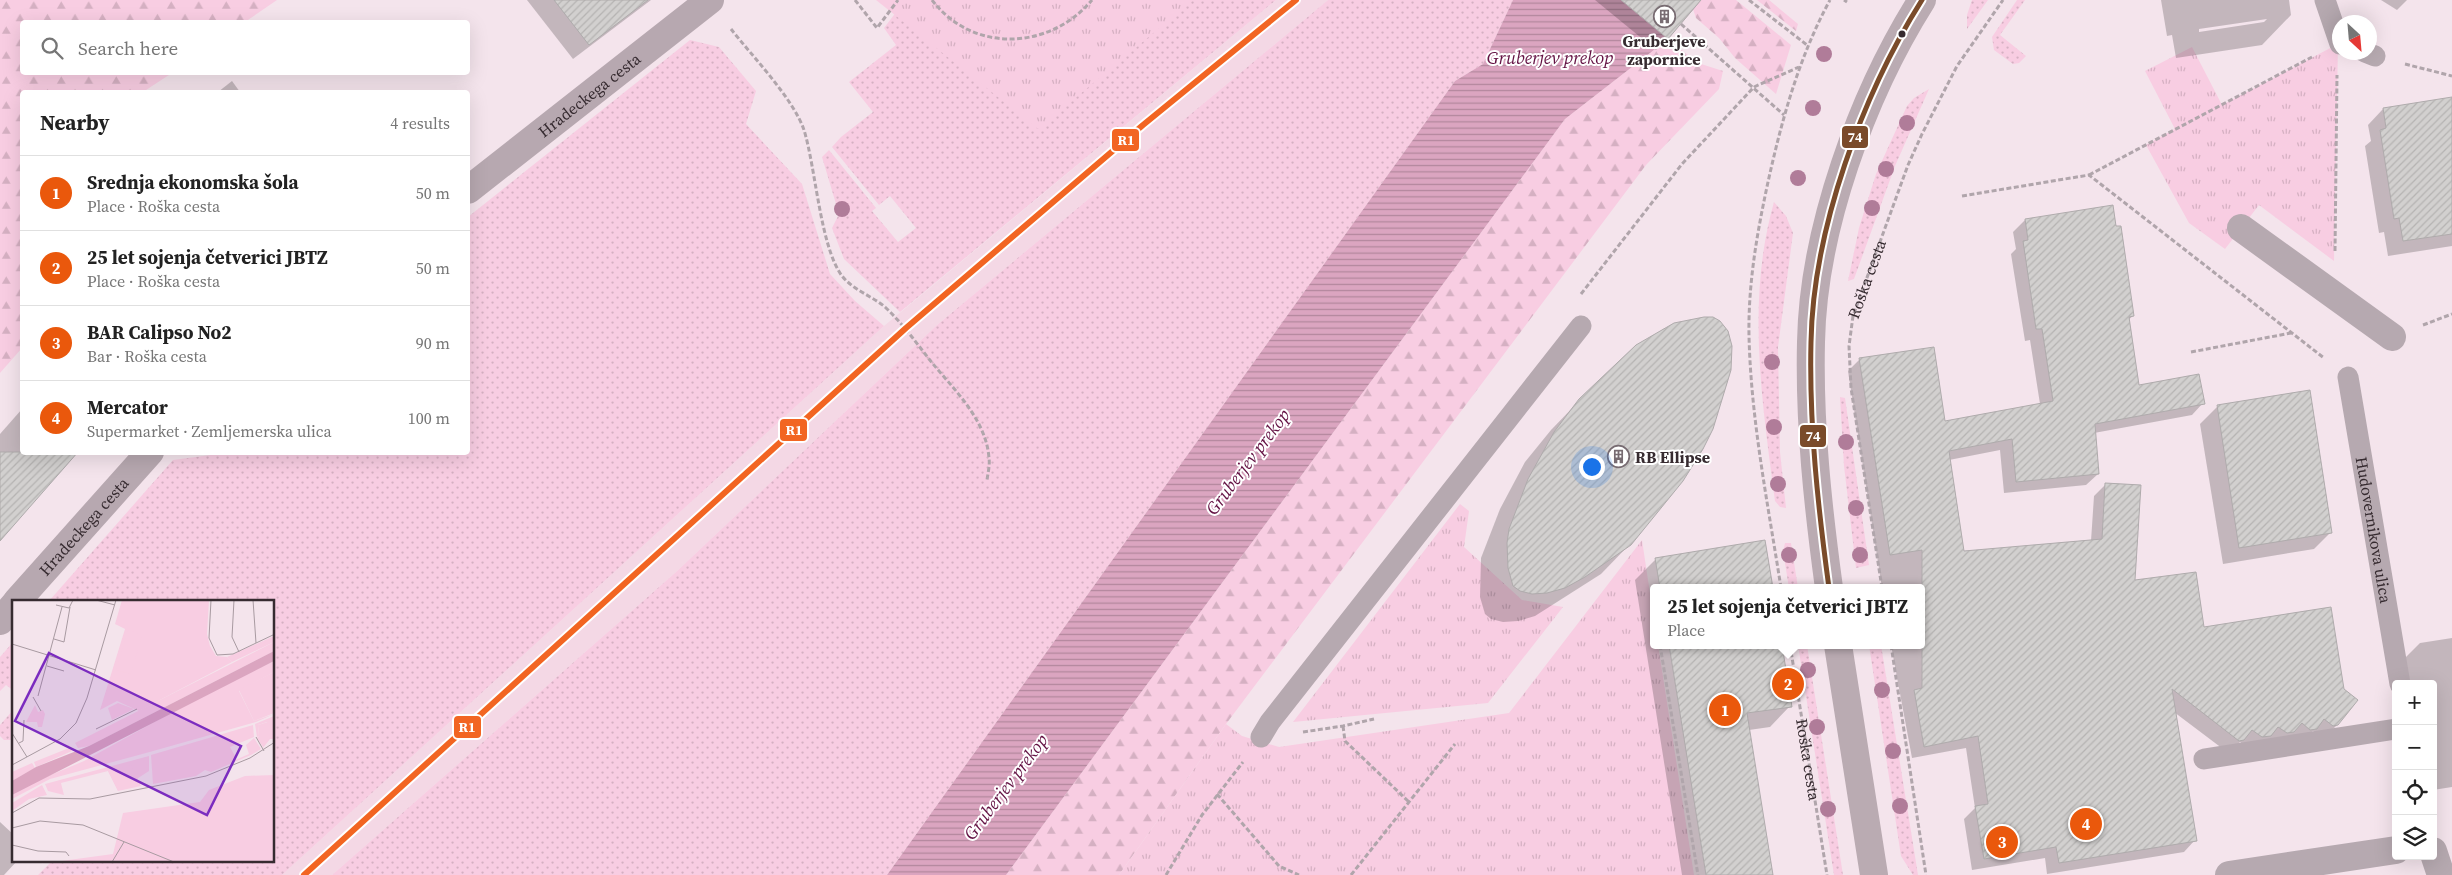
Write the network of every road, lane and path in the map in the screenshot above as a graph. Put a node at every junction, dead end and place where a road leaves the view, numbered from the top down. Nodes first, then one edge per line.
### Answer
1 (709, 0) edge
2 (855, 0) edge
3 (898, 0) edge
4 (932, 0) edge
5 (1092, 0) edge
6 (1748, 0) edge
7 (1830, 0) edge
8 (1922, 0) edge
9 (2003, 0) edge
10 (2325, 0) edge
11 (2332, 22) edge
12 (1681, 24) dead end
13 (1807, 45) junction
14 (2332, 48) edge
15 (2377, 56) edge
16 (2339, 60) edge
17 (1799, 67) junction
18 (2452, 76) edge
19 (1754, 88) junction
20 (1784, 115) junction
21 (2089, 175) junction
22 (470, 188) edge
23 (1962, 196) dead end
24 (2241, 228) dead end
25 (2334, 295) junction
26 (1576, 301) dead end
27 (1581, 326) dead end
28 (2291, 333) junction
29 (2392, 337) dead end
30 (2191, 352) dead end
31 (2348, 377) joint
32 (147, 455) edge
33 (987, 480) dead end
34 (1780, 584) edge
35 (1828, 584) edge
36 (1881, 584) edge
37 (18, 600) edge
38 (12, 607) edge
39 (0, 621) edge
40 (1661, 649) edge
41 (1791, 649) edge
42 (1839, 649) edge
43 (1892, 649) edge
44 (2399, 680) edge
45 (1374, 719) dead end
46 (1344, 726) junction
47 (1266, 730) junction
48 (2392, 730) edge
49 (1455, 744) dead end
50 (2204, 759) dead end
51 (1217, 794) junction
52 (1409, 802) junction
53 (2452, 841) edge
54 (2437, 843) edge
55 (2392, 851) edge
56 (2436, 860) edge
57 (1166, 875) edge
58 (1299, 875) edge
59 (1351, 875) edge
60 (1698, 875) edge
61 (1827, 875) edge
62 (1874, 875) edge
63 (1926, 875) edge
64 (2229, 875) edge
65 (2441, 875) edge

1 - 22 street, Hradeckega cesta
1 - 33 path
2 - 3 path
4 - 5 path
6 - 13 path
7 - 13 path
8 - 35 main road
9 - 36 path, Roška cesta
10 - 11 lane
12 - 19 path
13 - 17 path
14 - 21 path
15 - 18 path
16 - 25 path
17 - 19 path
17 - 20 path
19 - 20 path
19 - 26 path
20 - 34 path
21 - 23 path
21 - 28 path
24 - 25 street
25 - 29 street
27 - 47 lane
28 - 30 path
28 - 31 path
31 - 44 lane, Hudovernikova ulica
32 - 37 street, Hradeckega cesta
38 - 39 street
40 - 60 path
41 - 61 path, Roška cesta
42 - 62 main road
43 - 63 path
45 - 46 path
46 - 47 path
46 - 52 path
47 - 51 path
48 - 50 lane
49 - 52 path
51 - 57 path
51 - 58 path
52 - 59 path
53 - 54 street
55 - 64 street
56 - 65 street

